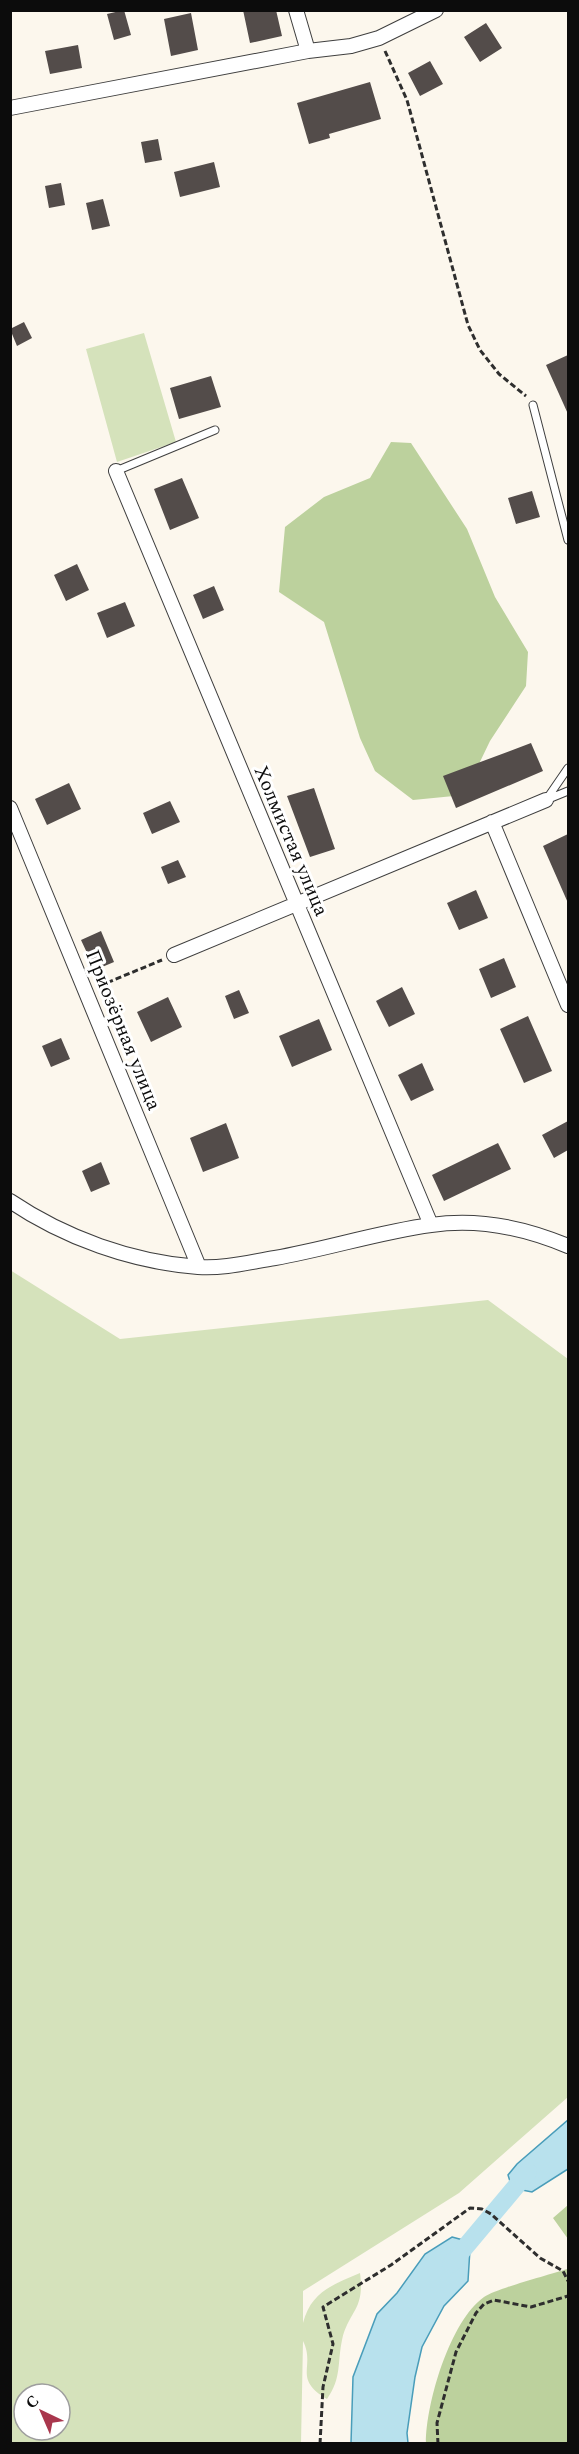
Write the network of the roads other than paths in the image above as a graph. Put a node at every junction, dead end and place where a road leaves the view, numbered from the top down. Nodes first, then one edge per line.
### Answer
1 (296, 10) edge
2 (436, 10) edge
3 (308, 51) junction
4 (10, 108) edge
5 (533, 405) road end
6 (214, 430) dead end
7 (116, 471) joint
8 (568, 540) edge
9 (568, 768) edge
10 (568, 791) edge
11 (546, 800) junction
12 (10, 808) edge
13 (492, 822) junction
14 (296, 904) junction
15 (174, 955) road end
16 (568, 1005) edge
17 (10, 1201) edge
18 (431, 1225) junction
19 (568, 1246) edge
20 (199, 1267) junction

1 - 3 street
2 - 3 street
3 - 4 street
5 - 8 lane
6 - 7 lane
7 - 14 street, Холмистая улица
9 - 11 lane
10 - 11 lane
11 - 13 street
12 - 20 street, Приозёрная улица
13 - 14 street
13 - 16 street
14 - 15 street
14 - 18 street, Холмистая улица
17 - 20 street
18 - 19 street
18 - 20 street

